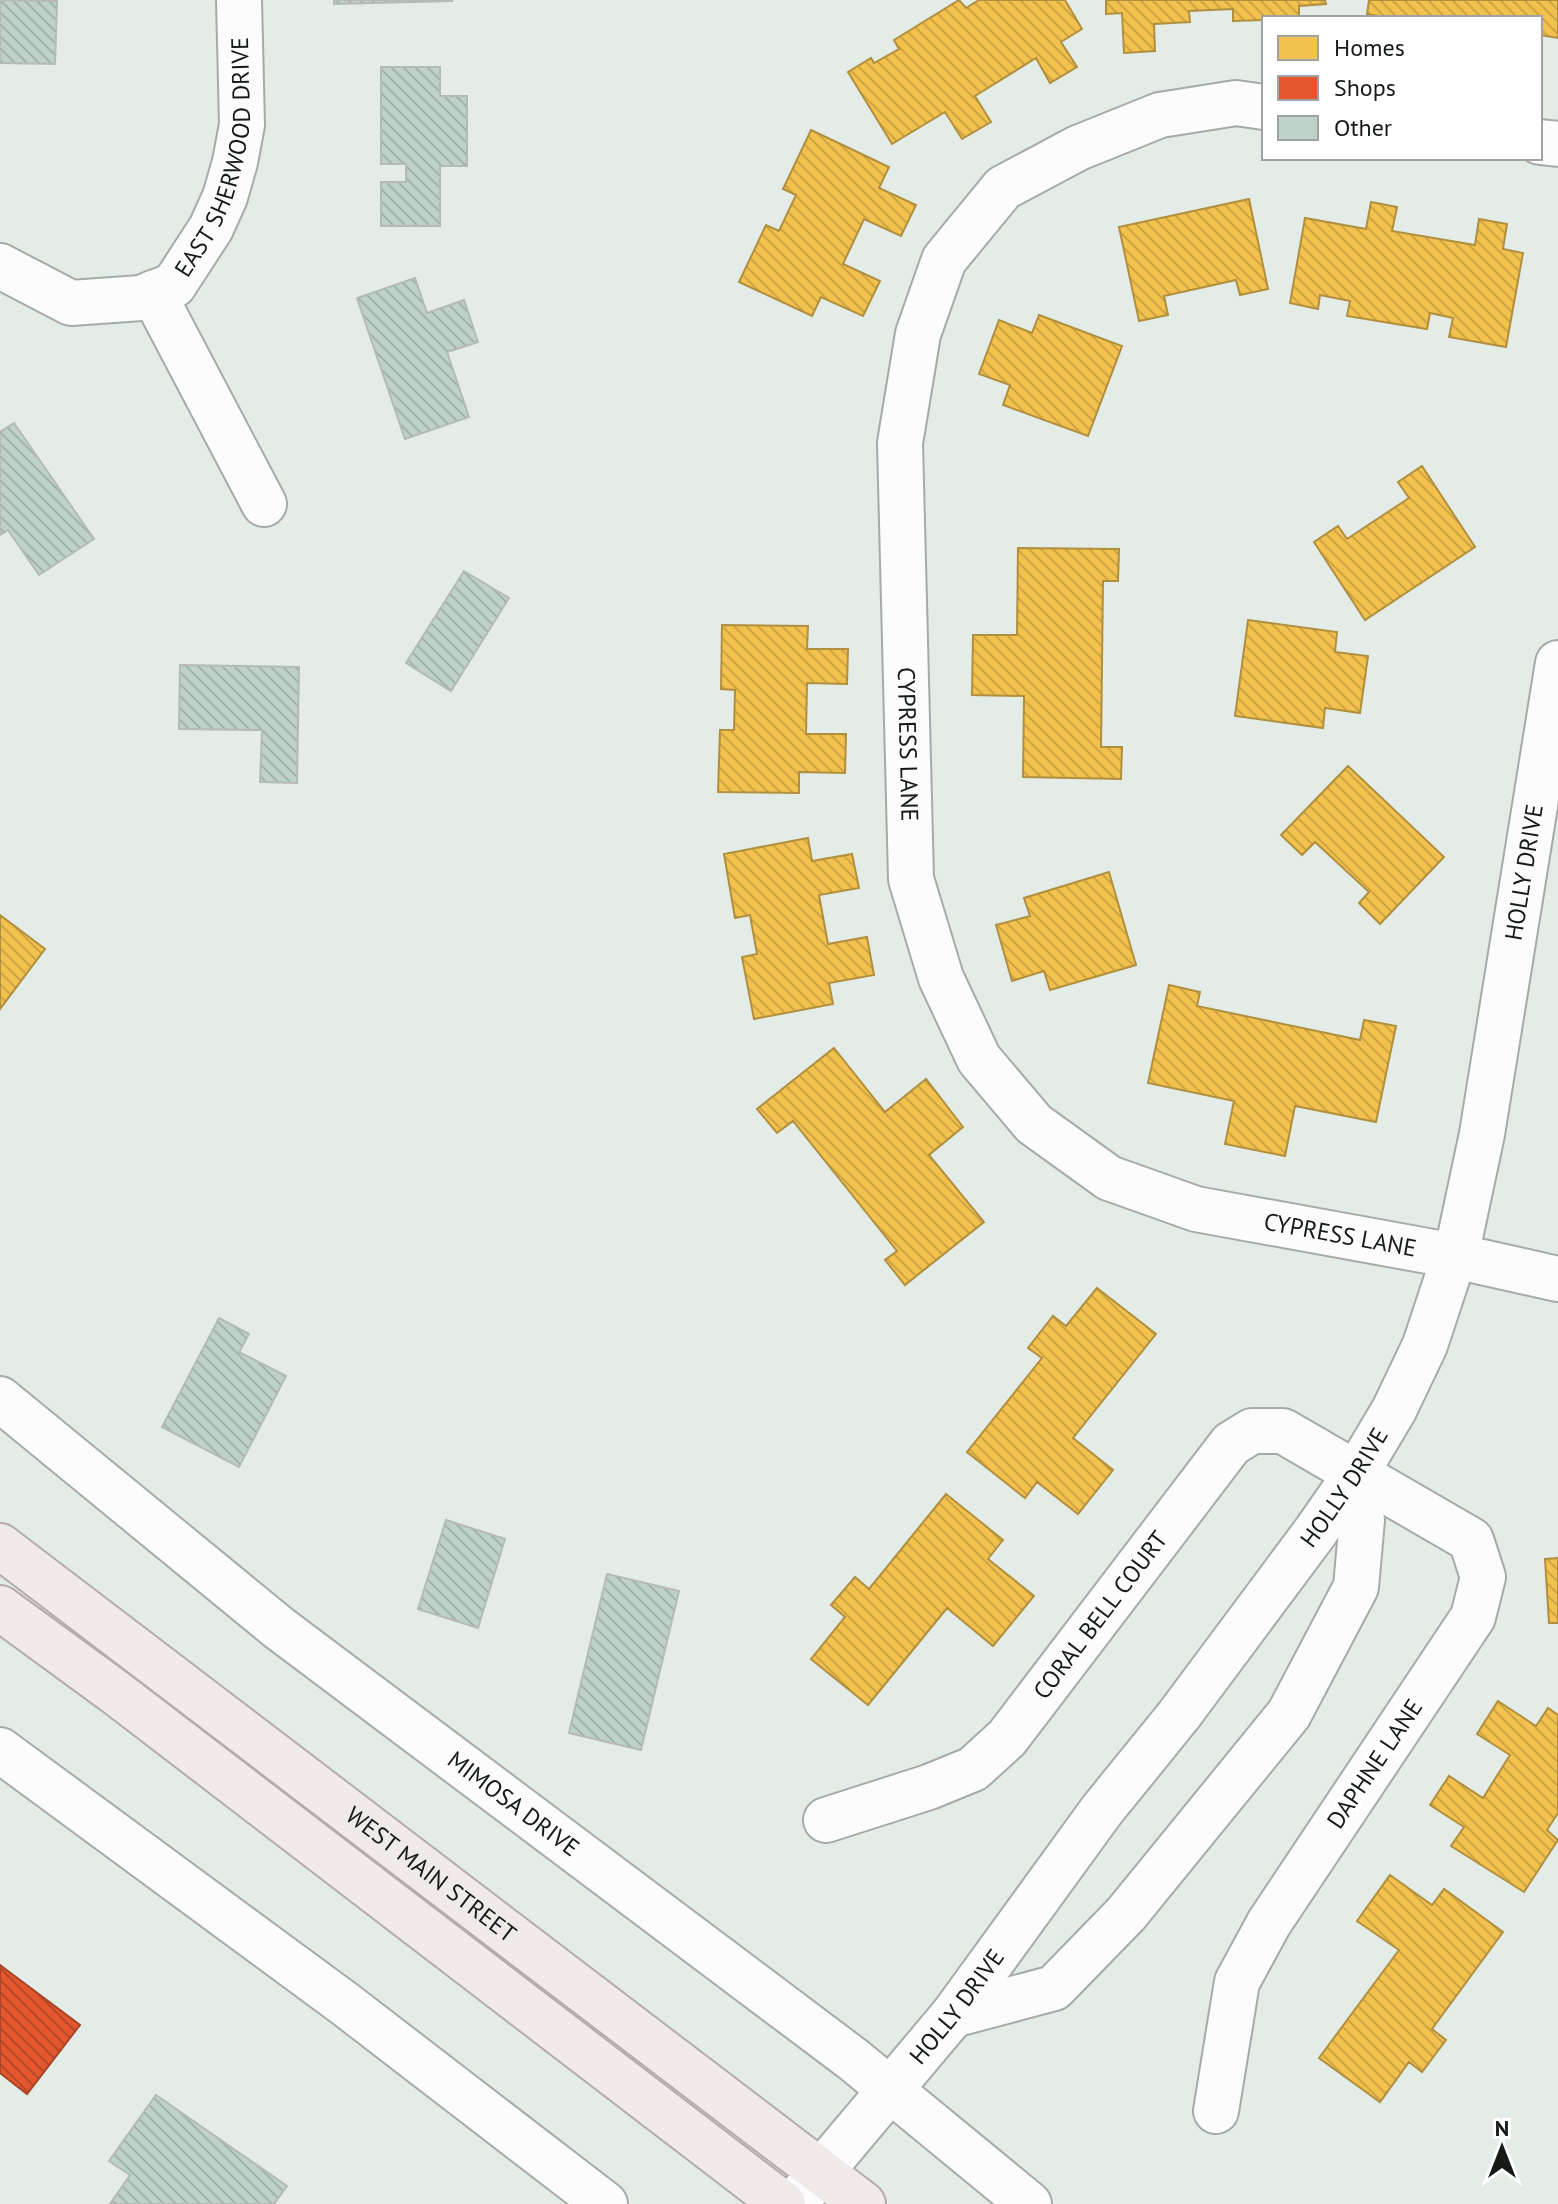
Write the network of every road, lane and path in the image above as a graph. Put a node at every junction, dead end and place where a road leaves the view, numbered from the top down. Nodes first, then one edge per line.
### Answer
1 (239, 0) edge
2 (1262, 107) edge
3 (0, 266) edge
4 (153, 293) junction
5 (264, 504) dead end
6 (1558, 663) edge
7 (1554, 713) edge
8 (1455, 1256) junction
9 (1558, 1279) edge
10 (0, 1399) edge
11 (1357, 1472) junction
12 (0, 1546) edge
13 (0, 1608) edge
14 (0, 1750) edge
15 (826, 1820) dead end
16 (953, 2015) junction
17 (890, 2091) junction
18 (1216, 2111) dead end
19 (807, 2188) edge
20 (605, 2204) edge
21 (783, 2204) edge
22 (863, 2204) edge
23 (1029, 2204) edge

1 - 4 street, EAST SHERWOOD DRIVE
2 - 8 street, CYPRESS LANE
3 - 4 street, EAST SHERWOOD DRIVE
4 - 5 street, EAST SHERWOOD DRIVE
6 - 7 street, HOLLY DRIVE
7 - 8 street, HOLLY DRIVE
8 - 9 street, CYPRESS LANE
8 - 11 street, HOLLY DRIVE
10 - 17 street, MIMOSA DRIVE
11 - 15 street, CORAL BELL COURT
11 - 16 street, HOLLY DRIVE
11 - 16 street
11 - 18 street, DAPHNE LANE
12 - 19 main road, WEST MAIN STREET
13 - 21 main road, WEST MAIN STREET
14 - 20 street
16 - 17 street, HOLLY DRIVE
17 - 19 street, HOLLY DRIVE
17 - 23 street, MIMOSA DRIVE
19 - 22 main road, WEST MAIN STREET

